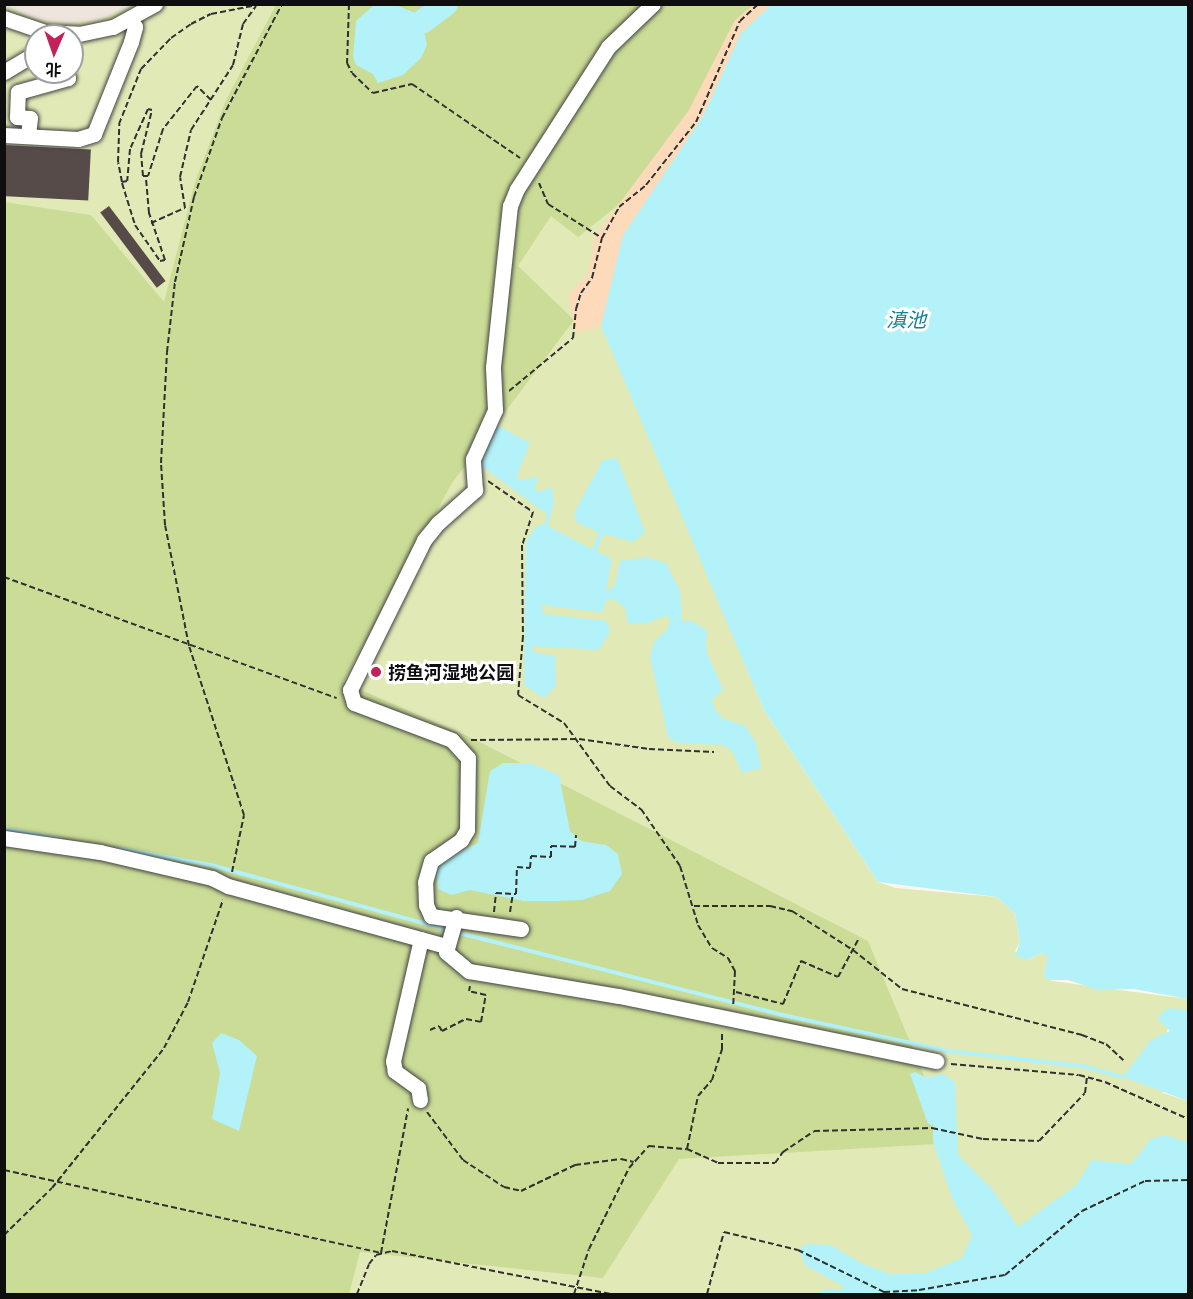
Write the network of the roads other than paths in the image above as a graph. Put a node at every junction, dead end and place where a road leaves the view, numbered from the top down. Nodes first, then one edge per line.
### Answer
1 (155, 4) edge
2 (653, 4) edge
3 (4, 18) edge
4 (131, 20) junction
5 (24, 25) edge
6 (84, 33) edge
7 (24, 60) edge
8 (4, 72) edge
9 (47, 84) edge
10 (4, 135) edge
11 (28, 136) junction
12 (4, 838) edge
13 (455, 920) junction
14 (521, 929) dead end
15 (421, 939) junction
16 (447, 942) junction
17 (936, 1061) road end
18 (414, 1103) road end

1 - 4 street
2 - 13 street
3 - 5 street
4 - 6 street
4 - 11 street
7 - 8 street
9 - 11 street
10 - 11 street
12 - 15 street
13 - 14 street
13 - 16 street
15 - 16 street
15 - 18 street
16 - 17 street

